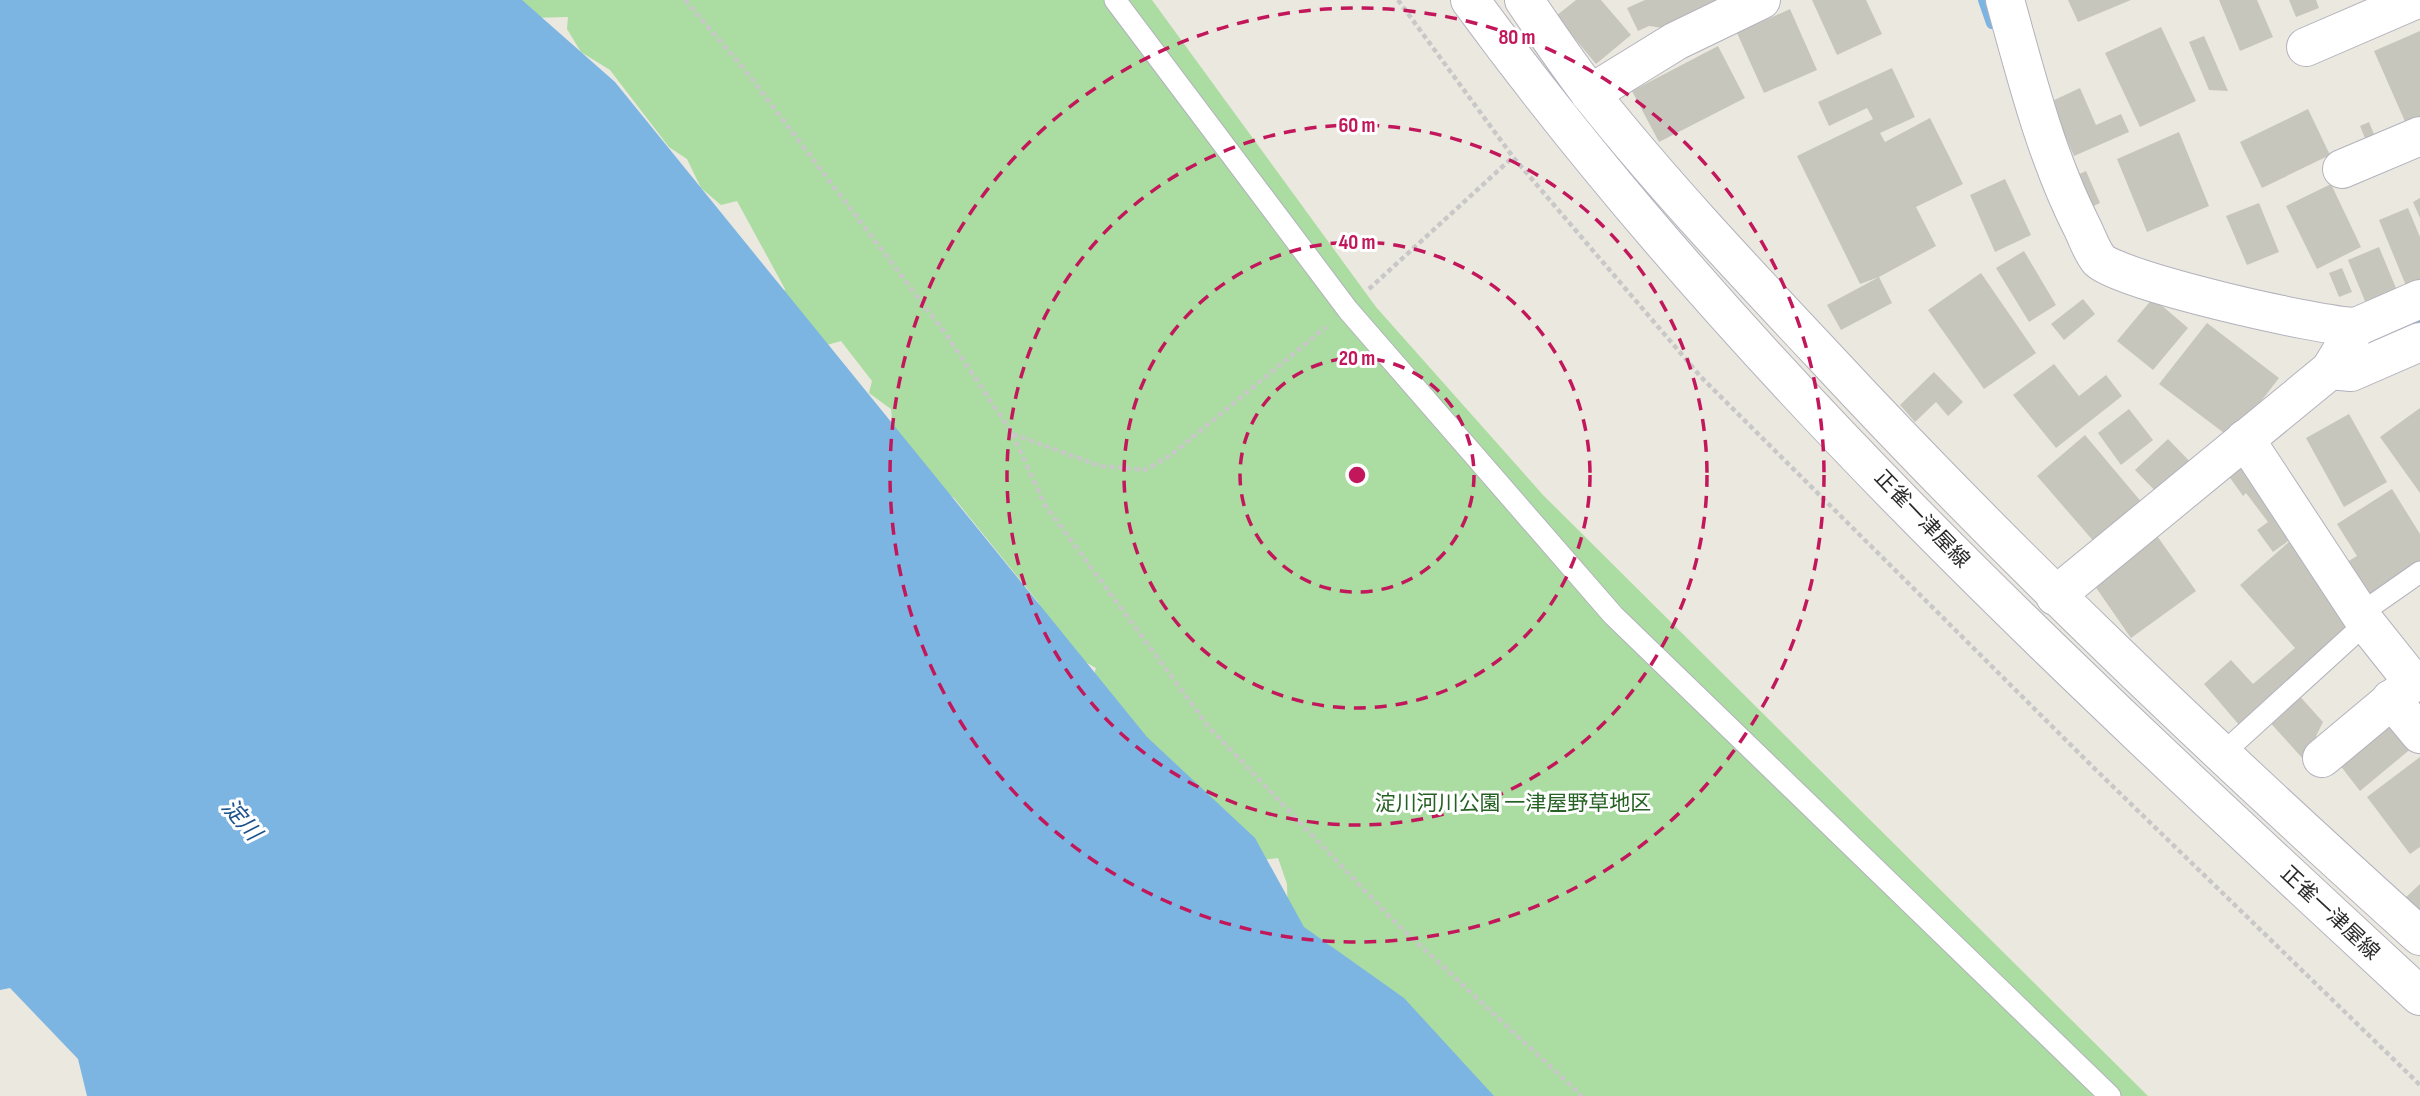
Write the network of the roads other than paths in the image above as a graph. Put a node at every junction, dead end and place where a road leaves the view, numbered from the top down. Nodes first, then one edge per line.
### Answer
1 (1115, 0) edge
2 (1470, 0) edge
3 (1524, 0) edge
4 (1761, 0) edge
5 (2005, 0) edge
6 (2415, 0) edge
7 (2306, 47) dead end
8 (1590, 94) junction
9 (2420, 136) edge
10 (2342, 169) dead end
11 (2420, 299) edge
12 (2356, 327) junction
13 (2420, 342) edge
14 (2330, 370) junction
15 (2245, 439) junction
16 (2420, 572) edge
17 (2055, 596) junction
18 (2363, 618) junction
19 (2391, 699) junction
20 (2420, 734) edge
21 (2221, 755) junction
22 (2322, 758) dead end
23 (2420, 936) edge
24 (2420, 996) edge
25 (2110, 1096) edge

1 - 25 lane
2 - 24 street, 正雀一津屋線
3 - 8 street
4 - 8 street
5 - 12 street
6 - 7 street
8 - 17 street
9 - 10 street
11 - 12 street
12 - 14 street
13 - 14 street
14 - 15 street
15 - 17 street
15 - 18 street
16 - 18 lane
17 - 21 street
18 - 19 street
18 - 21 lane
19 - 20 street
19 - 22 street
21 - 23 street

